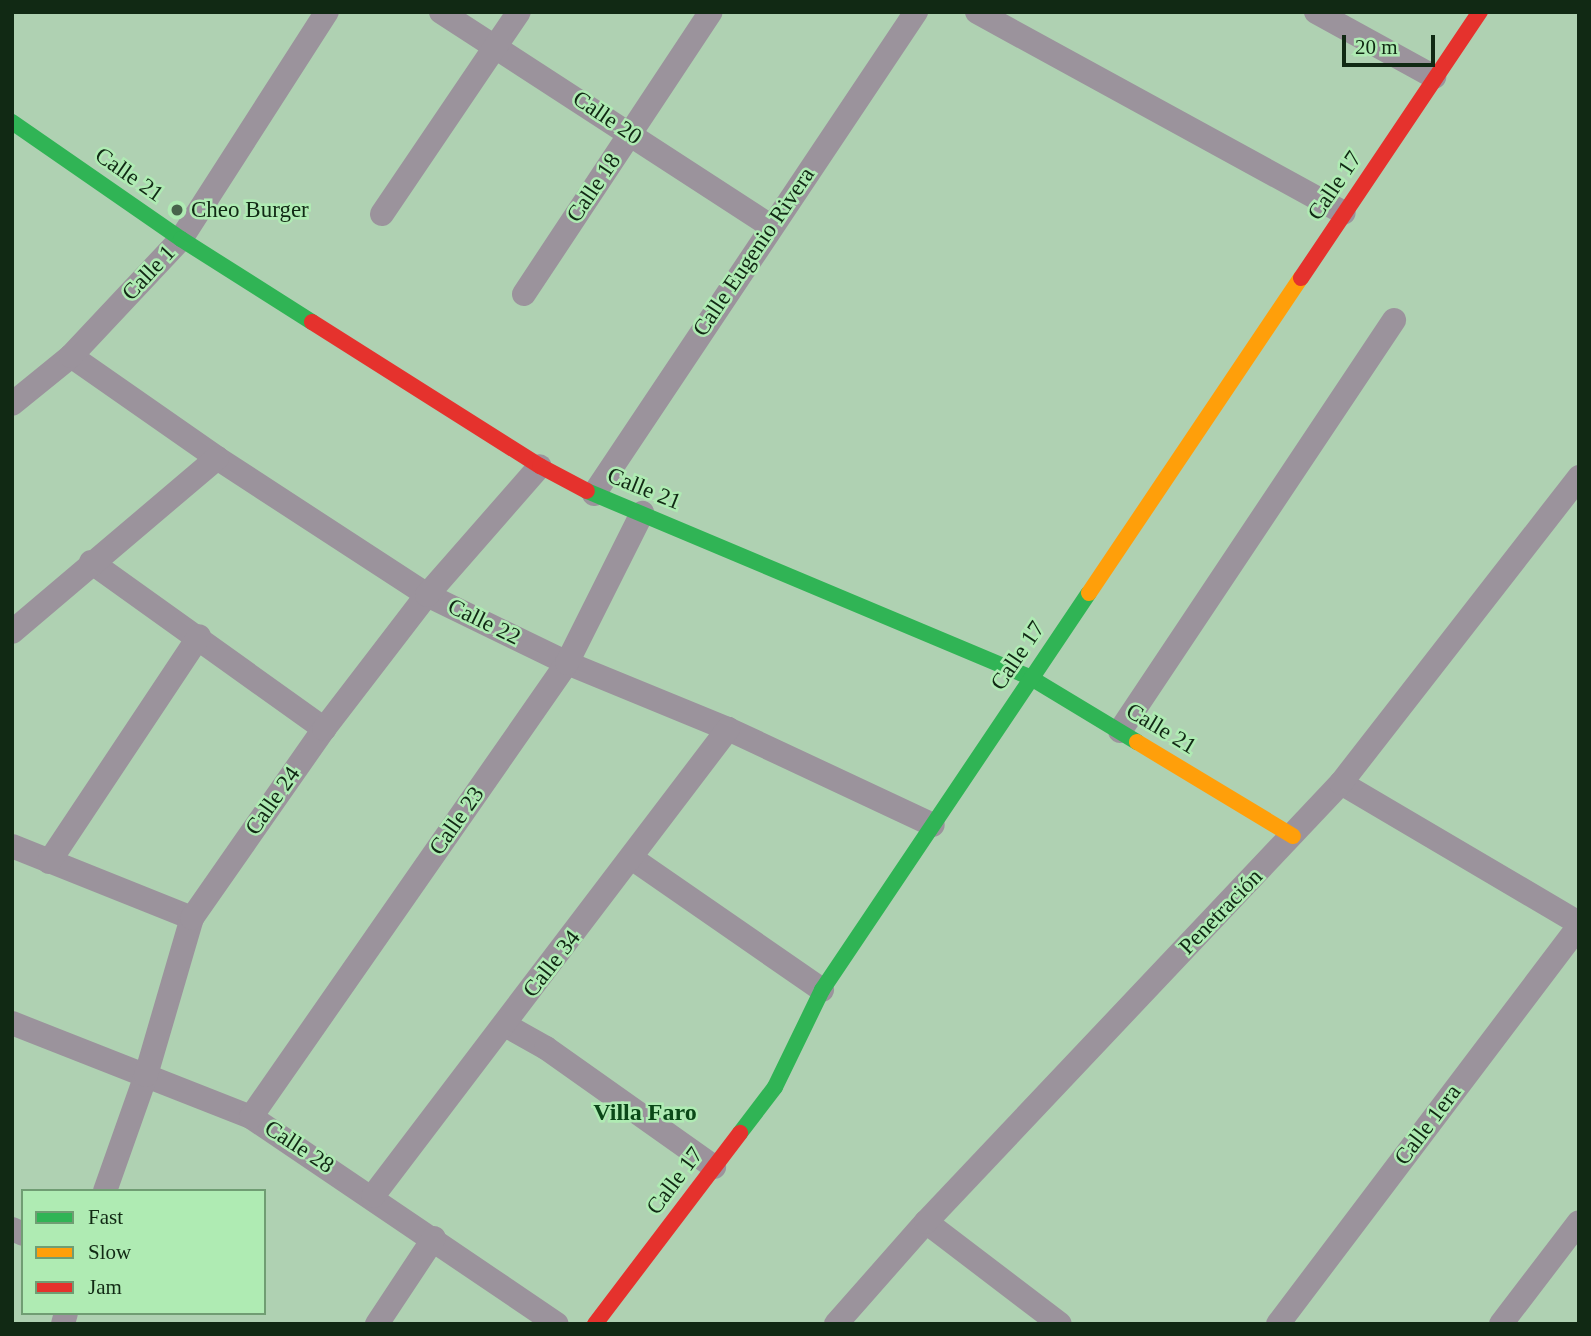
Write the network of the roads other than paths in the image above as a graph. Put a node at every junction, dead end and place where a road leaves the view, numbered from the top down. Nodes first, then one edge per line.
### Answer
1 (327, 12) edge
2 (442, 12) edge
3 (519, 12) edge
4 (711, 12) edge
5 (916, 12) edge
6 (977, 12) edge
7 (1316, 12) edge
8 (1480, 12) edge
9 (498, 45) junction
10 (1434, 77) junction
11 (12, 122) edge
12 (631, 134) junction
13 (1345, 213) junction
14 (382, 214) dead end
15 (770, 226) junction
16 (181, 239) junction
17 (524, 293) dead end
18 (1394, 320) dead end
19 (71, 356) junction
20 (12, 404) edge
21 (216, 458) junction
22 (540, 466) junction
23 (1579, 477) edge
24 (594, 494) junction
25 (642, 513) junction
26 (91, 562) junction
27 (427, 595) junction
28 (12, 632) edge
29 (199, 636) junction
30 (567, 663) junction
31 (1031, 678) junction
32 (324, 729) junction
33 (728, 729) junction
34 (1120, 731) junction
35 (1341, 783) junction
36 (933, 825) junction
37 (1293, 836) junction
38 (12, 846) edge
39 (633, 859) junction
40 (49, 862) junction
41 (192, 918) junction
42 (1579, 924) edge
43 (822, 990) junction
44 (12, 1023) edge
45 (505, 1026) junction
46 (146, 1075) junction
47 (251, 1117) junction
48 (714, 1167) junction
49 (106, 1189) edge
50 (373, 1196) junction
51 (926, 1222) junction
52 (1579, 1222) edge
53 (434, 1238) junction
54 (377, 1324) edge
55 (557, 1324) edge
56 (594, 1324) edge
57 (836, 1324) edge
58 (1060, 1324) edge
59 (1278, 1324) edge
60 (1501, 1324) edge

1 - 16 street, Calle 1
2 - 9 street, Calle 20
3 - 9 street
4 - 12 street, Calle 18
5 - 15 street, Calle Eugenio Rivera
6 - 13 street
7 - 10 street
8 - 10 street, Calle 17
9 - 12 street, Calle 20
9 - 14 street
10 - 13 street, Calle 17
11 - 16 street, Calle 21
12 - 15 street, Calle 20
12 - 17 street, Calle 18
13 - 31 street, Calle 17
15 - 24 street, Calle Eugenio Rivera
16 - 19 street, Calle 1
16 - 22 street, Calle 21
18 - 34 street
19 - 20 street, Calle 1
19 - 21 street, Calle 22
21 - 26 street
21 - 27 street, Calle 22
22 - 24 street, Calle 21
22 - 27 street, Calle 24
23 - 35 street, Penetración
24 - 25 street, Calle 21
25 - 30 street, Calle 23
25 - 31 street, Calle 21
26 - 28 street
26 - 29 street
27 - 30 street, Calle 22
27 - 32 street, Calle 24
29 - 32 street
29 - 40 street
30 - 33 street, Calle 22
30 - 47 street, Calle 23
31 - 34 street, Calle 21
31 - 36 street, Calle 17
32 - 41 street, Calle 24
33 - 36 street, Calle 22
33 - 39 street, Calle 34
34 - 37 street, Calle 21
35 - 37 street, Penetración
35 - 42 street
36 - 43 street, Calle 17
37 - 51 street, Penetración
38 - 40 street
39 - 43 street
39 - 45 street, Calle 34
40 - 41 street
41 - 46 street, Calle 24
42 - 59 street, Calle 1era
43 - 48 street, Calle 17
44 - 46 street, Calle 28
45 - 48 street
45 - 50 street, Calle 34
46 - 47 street, Calle 28
46 - 49 street, Calle 24
47 - 50 street, Calle 28
48 - 56 street, Calle 17
50 - 53 street, Calle 28
51 - 57 street, Penetración
51 - 58 street
52 - 60 street
53 - 54 street
53 - 55 street, Calle 28

